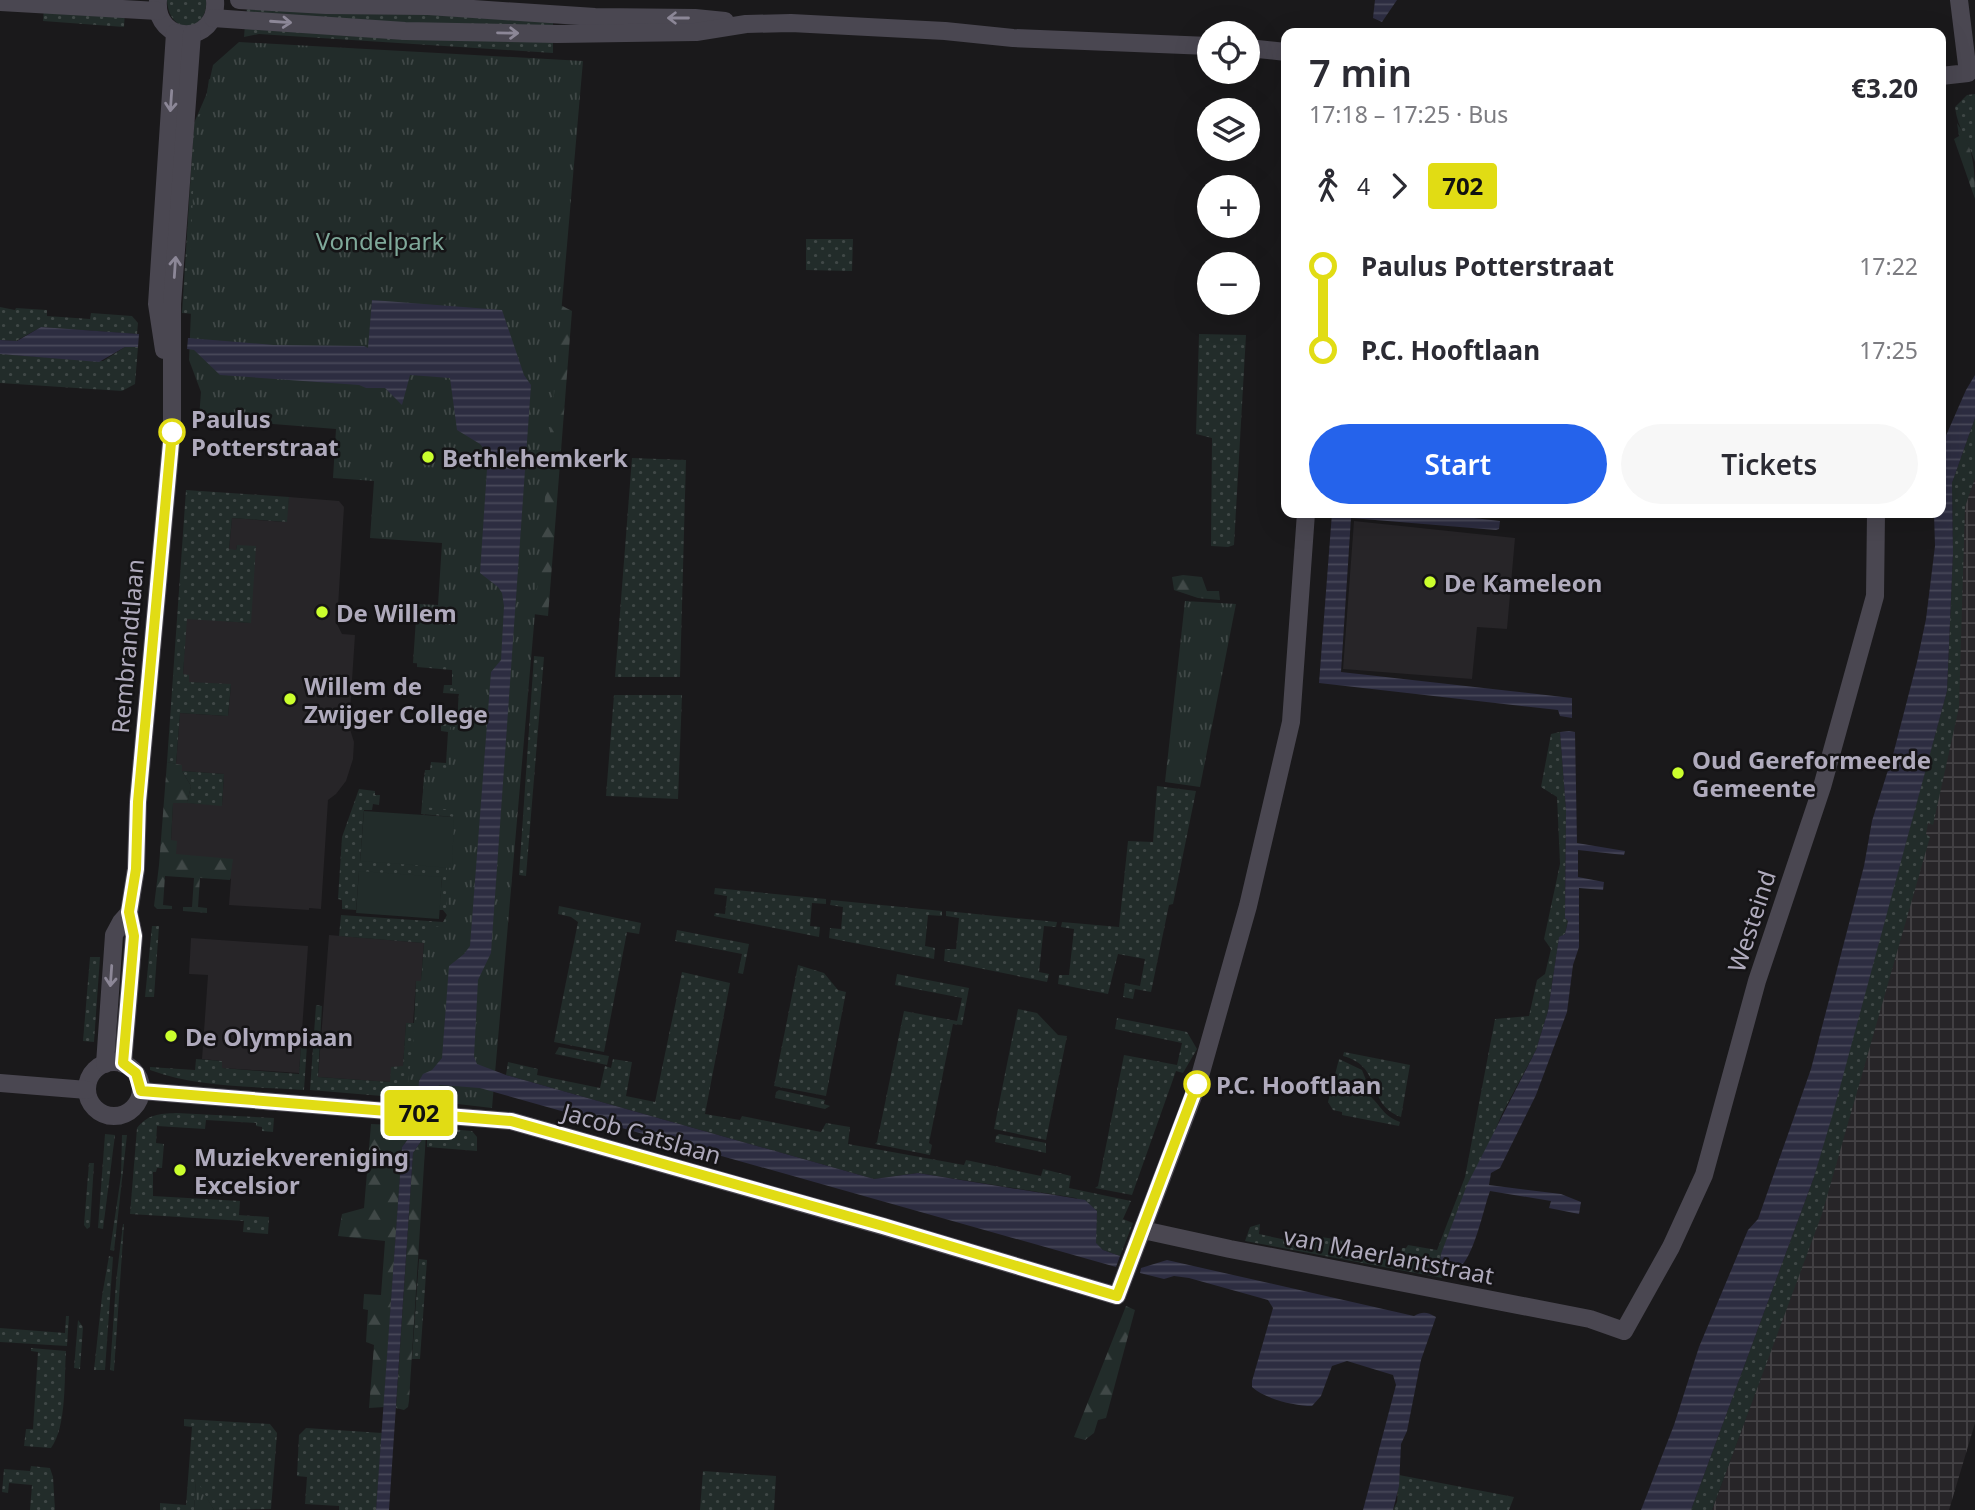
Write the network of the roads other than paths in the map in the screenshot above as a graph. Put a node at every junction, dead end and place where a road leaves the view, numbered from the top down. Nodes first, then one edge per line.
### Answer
1 (239, 0) edge
2 (1959, 0) edge
3 (0, 2) edge
4 (158, 6) edge
5 (214, 9) edge
6 (746, 24) junction
7 (184, 33) junction
8 (1197, 46) edge
9 (1260, 49) edge
10 (1281, 51) edge
11 (1946, 75) edge
12 (1306, 518) edge
13 (1876, 518) edge
14 (114, 1063) junction
15 (0, 1083) edge
16 (87, 1090) junction
17 (141, 1091) junction
18 (1140, 1238) junction
19 (1624, 1331) joint

6 -> 1 street
2 - 11 street
3 - 4 street
4 - 7 street
5 -> 6 street
5 - 7 street
6 - 8 street
7 - 14 street, Rembrandtlaan
9 - 10 street
12 - 18 street
13 - 19 street, Westeind
14 - 16 street
14 - 17 street
15 - 16 street
16 - 17 street
17 - 18 street, Jacob Catslaan
18 - 19 street, van Maerlantstraat

